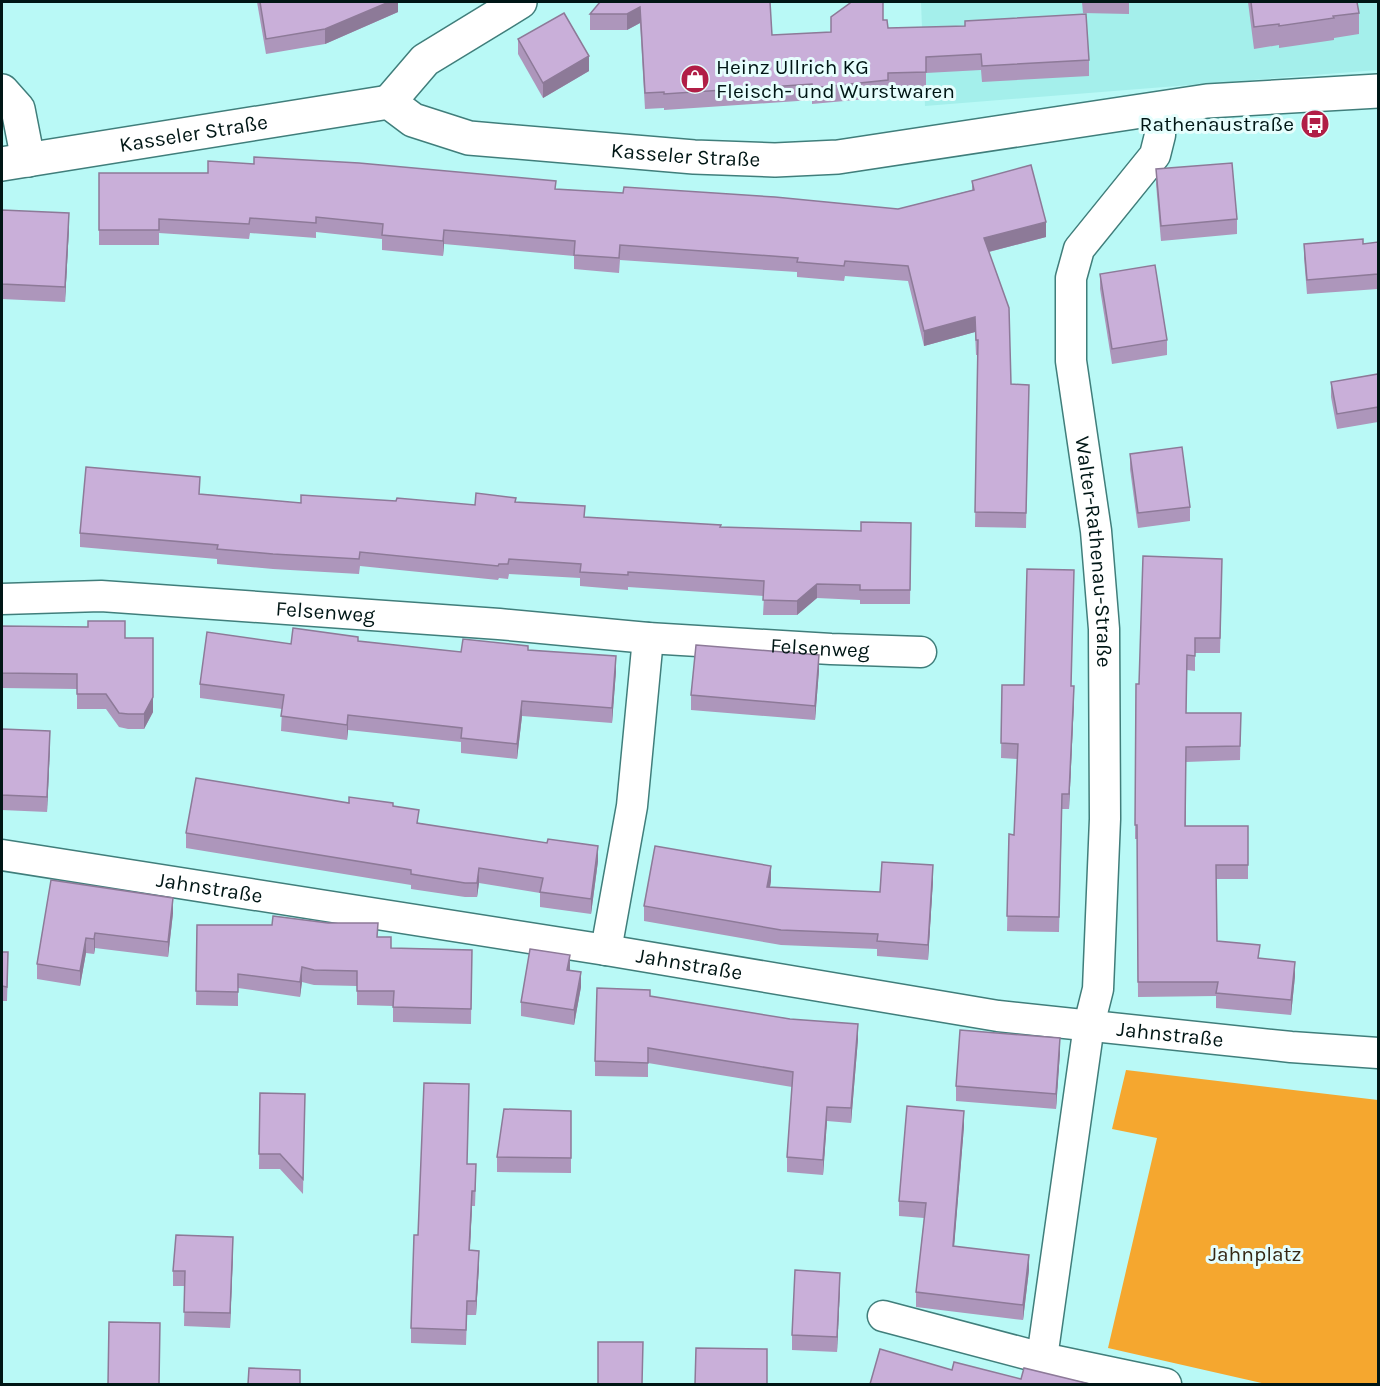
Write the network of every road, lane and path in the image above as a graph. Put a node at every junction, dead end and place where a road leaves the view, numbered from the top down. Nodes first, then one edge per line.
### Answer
1 (520, 2) edge
2 (2, 91) edge
3 (1378, 91) edge
4 (389, 102) junction
5 (1161, 108) junction
6 (15, 162) edge
7 (2, 599) edge
8 (648, 638) junction
9 (921, 652) dead end
10 (2, 855) edge
11 (606, 950) junction
12 (1089, 1025) junction
13 (1378, 1053) edge
14 (884, 1316) dead end
15 (1042, 1358) junction
16 (1166, 1384) edge

1 - 4 main road
2 - 6 main road
3 - 5 main road, Kasseler Straße
4 - 5 main road, Kasseler Straße
4 - 6 main road, Kasseler Straße
5 - 12 street, Walter-Rathenau-Straße
7 - 8 street, Felsenweg
8 - 9 street, Felsenweg
8 - 11 street
10 - 11 street, Jahnstraße
11 - 12 street, Jahnstraße
12 - 13 street, Jahnstraße
12 - 15 street
14 - 15 street
15 - 16 street

